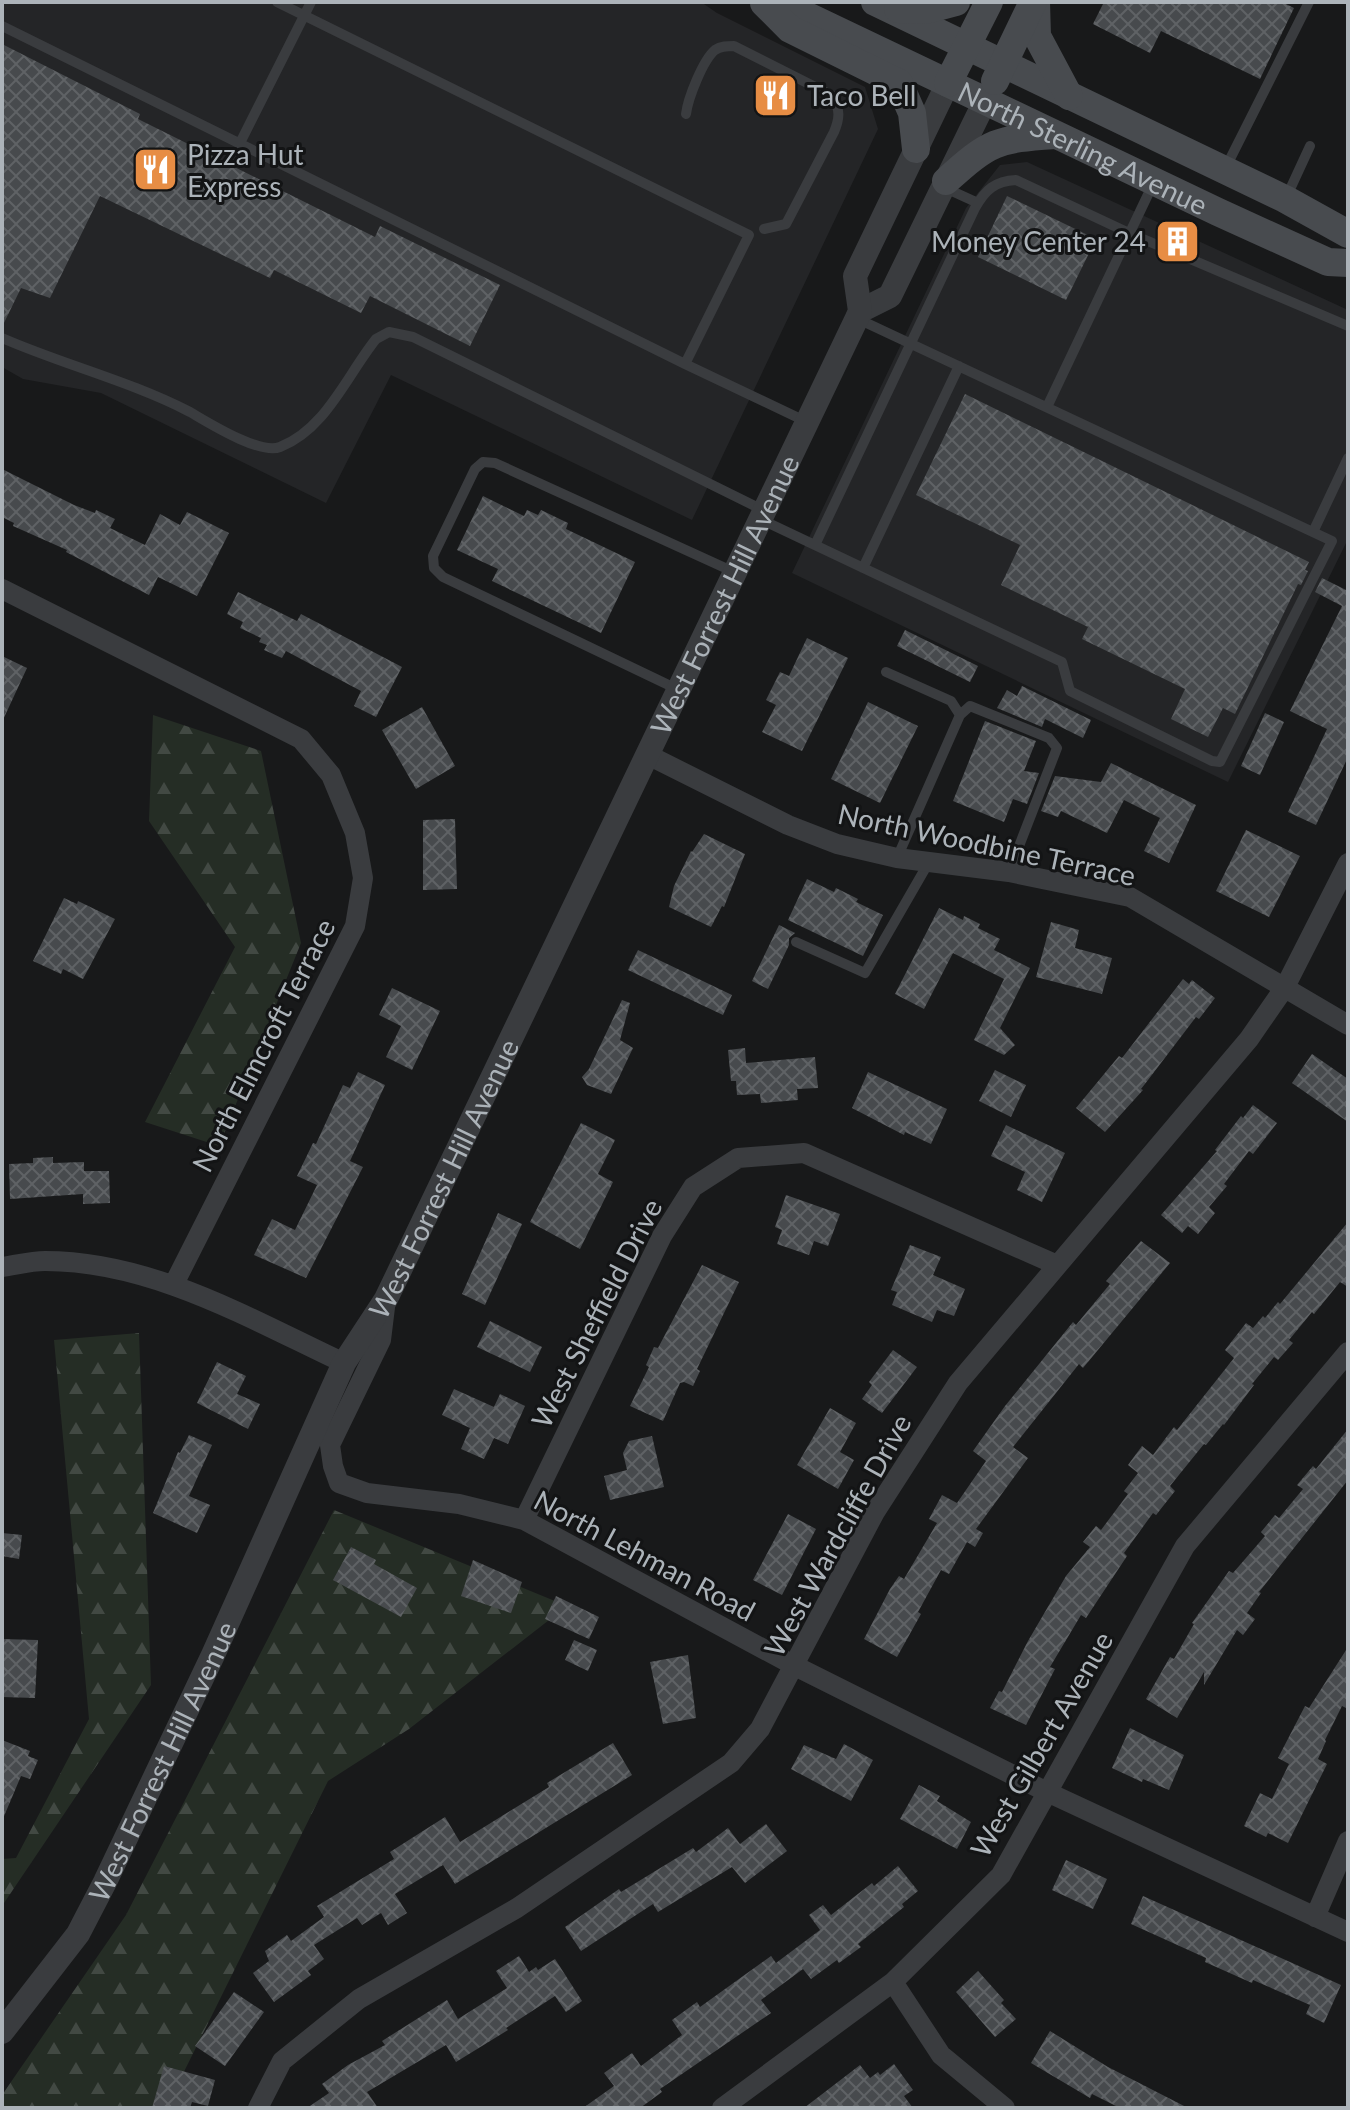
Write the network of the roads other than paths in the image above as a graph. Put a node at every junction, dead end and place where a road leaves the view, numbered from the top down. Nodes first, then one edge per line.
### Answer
1 (277, 2) edge
2 (311, 2) edge
3 (763, 2) edge
4 (778, 2) edge
5 (956, 2) edge
6 (989, 2) edge
7 (1034, 2) edge
8 (1309, 2) edge
9 (881, 5) edge
10 (305, 16) junction
11 (2, 26) edge
12 (966, 46) junction
13 (1003, 64) junction
14 (948, 83) junction
15 (1069, 96) junction
16 (985, 101) junction
17 (686, 114) dead end
18 (1057, 135) junction
19 (240, 143) junction
20 (1310, 146) dead end
21 (916, 149) junction
22 (1224, 171) junction
23 (1154, 182) junction
24 (945, 184) junction
25 (1285, 199) junction
26 (978, 203) junction
27 (764, 229) dead end
28 (1129, 233) junction
29 (1348, 234) edge
30 (1348, 263) edge
31 (858, 314) junction
32 (1348, 325) edge
33 (2, 338) edge
34 (911, 343) junction
35 (685, 364) junction
36 (959, 366) junction
37 (1047, 407) junction
38 (807, 422) junction
39 (1348, 458) edge
40 (762, 515) junction
41 (1313, 532) junction
42 (815, 545) junction
43 (863, 568) junction
44 (735, 573) junction
45 (2, 589) edge
46 (886, 672) dead end
47 (679, 690) junction
48 (960, 715) junction
49 (648, 755) junction
50 (897, 858) junction
51 (929, 862) junction
52 (1348, 863) edge
53 (1009, 872) junction
54 (796, 942) dead end
55 (1285, 987) junction
56 (1348, 1025) edge
57 (1057, 1265) junction
58 (2, 1267) edge
59 (174, 1284) junction
60 (386, 1299) junction
61 (1348, 1352) edge
62 (344, 1363) junction
63 (524, 1520) junction
64 (795, 1666) junction
65 (1047, 1792) junction
66 (1348, 1841) edge
67 (1315, 1917) junction
68 (1348, 1932) edge
69 (893, 1982) junction
70 (2, 2032) edge
71 (258, 2108) edge
72 (722, 2108) edge
73 (1005, 2108) edge

1 - 10 lane
2 - 10 lane
3 - 21 main road
4 - 14 main road, North Sterling Avenue
5 - 9 main road
6 - 12 main road
7 - 13 main road
7 - 15 main road
8 - 22 lane
9 - 12 main road, North Sterling Avenue
10 - 19 lane
10 - 35 lane
11 - 19 lane
12 - 13 main road, North Sterling Avenue
12 - 14 main road
13 - 15 main road, North Sterling Avenue
13 - 16 main road
14 - 16 main road, North Sterling Avenue
14 - 21 street
15 - 22 main road, North Sterling Avenue
16 - 18 main road, North Sterling Avenue
16 - 24 street
17 - 27 lane
18 - 23 main road, North Sterling Avenue
18 - 24 main road
19 - 35 lane
20 - 25 lane
21 - 31 street
22 - 25 main road, North Sterling Avenue
23 - 28 lane
23 - 30 main road, North Sterling Avenue
24 - 26 lane
24 - 31 street
25 - 29 main road, North Sterling Avenue
26 - 28 lane
26 - 34 lane
28 - 32 lane
28 - 37 lane
31 - 34 lane
31 - 38 street, West Forrest Hill Avenue
33 - 40 lane
34 - 36 lane
34 - 42 lane
35 - 38 lane
36 - 37 lane
36 - 43 lane
37 - 41 lane
38 - 40 street, West Forrest Hill Avenue
39 - 41 lane
40 - 42 lane
40 - 44 street, West Forrest Hill Avenue
41 - 43 lane
42 - 43 lane
44 - 47 street, West Forrest Hill Avenue
44 - 47 lane
45 - 59 street, North Elmcroft Terrace
46 - 48 lane
47 - 49 street, West Forrest Hill Avenue
48 - 50 lane
48 - 53 lane
49 - 50 street, North Woodbine Terrace
49 - 60 street, West Forrest Hill Avenue
50 - 51 street, North Woodbine Terrace
51 - 53 street, North Woodbine Terrace
51 - 54 lane
52 - 55 street, West Wardcliffe Drive
53 - 55 street, North Woodbine Terrace
55 - 56 street, North Woodbine Terrace
55 - 57 street, West Wardcliffe Drive
57 - 63 street, West Sheffield Drive
57 - 64 street, West Wardcliffe Drive
58 - 59 street
59 - 62 street
60 - 62 street, West Forrest Hill Avenue
60 - 63 street, North Lehman Road
61 - 65 street, West Gilbert Avenue
62 - 70 street, West Forrest Hill Avenue
63 - 64 street, North Lehman Road
64 - 65 street, North Lehman Road
64 - 71 street, West Wardcliffe Drive
65 - 67 street, North Lehman Road
65 - 69 street, West Gilbert Avenue
66 - 67 street
67 - 68 street, North Lehman Road
69 - 72 street, West Gilbert Avenue
69 - 73 street

